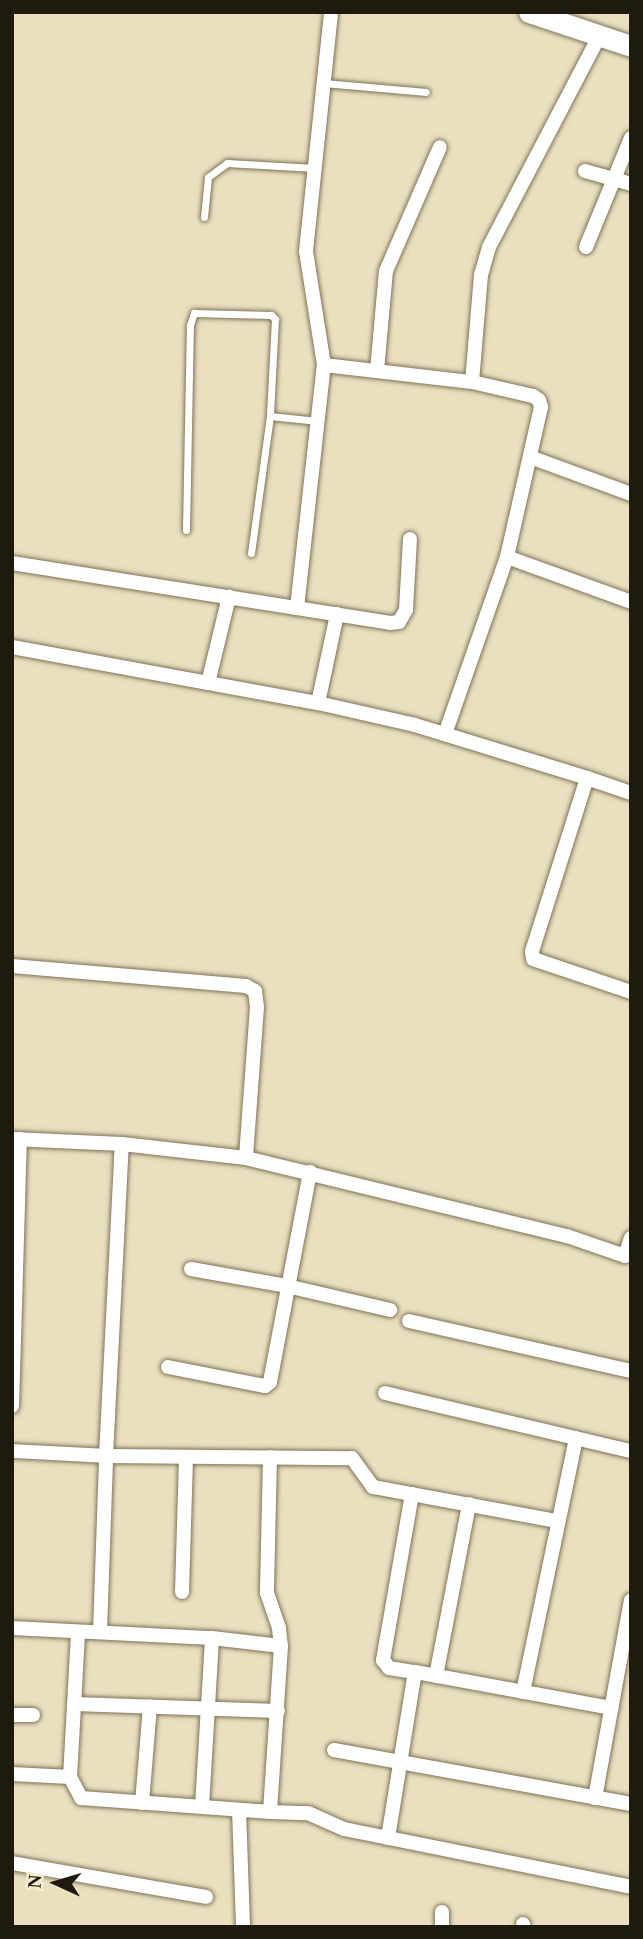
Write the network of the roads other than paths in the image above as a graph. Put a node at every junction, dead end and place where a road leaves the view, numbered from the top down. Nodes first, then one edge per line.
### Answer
1 (331, 12) edge
2 (529, 12) edge
3 (603, 36) junction
4 (630, 45) edge
5 (324, 83) junction
6 (426, 92) dead end
7 (631, 138) edge
8 (440, 147) dead end
9 (315, 168) junction
10 (585, 171) dead end
11 (615, 179) junction
12 (631, 184) edge
13 (204, 217) dead end
14 (586, 247) dead end
15 (324, 365) junction
16 (377, 371) junction
17 (472, 382) junction
18 (270, 416) junction
19 (318, 421) junction
20 (530, 457) junction
21 (631, 494) edge
22 (186, 530) dead end
23 (410, 539) dead end
24 (251, 553) dead end
25 (508, 557) junction
26 (12, 563) edge
27 (229, 597) junction
28 (631, 601) edge
29 (297, 608) junction
30 (337, 614) junction
31 (12, 647) edge
32 (208, 683) junction
33 (318, 703) junction
34 (445, 734) junction
35 (587, 778) junction
36 (631, 793) edge
37 (12, 966) edge
38 (631, 992) edge
39 (16, 1139) edge
40 (121, 1144) junction
41 (246, 1158) junction
42 (310, 1172) junction
43 (631, 1238) edge
44 (628, 1259) edge
45 (191, 1269) dead end
46 (287, 1286) junction
47 (13, 1295) edge
48 (390, 1310) dead end
49 (409, 1321) dead end
50 (168, 1367) dead end
51 (631, 1371) edge
52 (385, 1393) dead end
53 (12, 1406) edge
54 (576, 1438) junction
55 (12, 1451) edge
56 (631, 1451) edge
57 (106, 1456) junction
58 (186, 1457) junction
59 (271, 1457) junction
60 (412, 1494) junction
61 (468, 1504) junction
62 (556, 1521) junction
63 (182, 1592) dead end
64 (630, 1605) edge
65 (12, 1628) edge
66 (78, 1632) junction
67 (100, 1632) junction
68 (212, 1638) junction
69 (281, 1646) junction
70 (415, 1672) junction
71 (436, 1676) junction
72 (523, 1692) junction
73 (74, 1704) junction
74 (150, 1706) junction
75 (208, 1708) junction
76 (612, 1708) junction
77 (278, 1711) junction
78 (12, 1715) edge
79 (33, 1715) dead end
80 (334, 1750) dead end
81 (402, 1761) junction
82 (12, 1774) edge
83 (70, 1777) junction
84 (595, 1798) junction
85 (142, 1803) junction
86 (631, 1804) edge
87 (202, 1807) junction
88 (239, 1810) junction
89 (270, 1812) junction
90 (388, 1838) junction
91 (12, 1863) edge
92 (631, 1887) edge
93 (206, 1897) dead end
94 (243, 1927) edge

1 - 5 street
2 - 3 street
3 - 4 street
3 - 17 street
5 - 6 lane
5 - 9 street
7 - 11 street
8 - 16 street
9 - 13 lane
9 - 15 street
10 - 11 street
11 - 12 street
11 - 14 street
15 - 16 street
15 - 19 street
16 - 17 street
17 - 20 street
18 - 19 lane
18 - 22 lane
18 - 24 lane
19 - 29 street
20 - 21 street
20 - 25 street
23 - 30 street
25 - 28 street
25 - 34 street
26 - 27 street
27 - 29 street
27 - 32 street
29 - 30 street
30 - 33 street
31 - 32 street
32 - 33 street
33 - 34 street
34 - 35 street
35 - 36 street
35 - 38 street
37 - 41 street
39 - 40 street
39 - 47 street
40 - 41 street
40 - 57 street
41 - 42 street
42 - 44 street
42 - 46 street
43 - 44 street
45 - 46 street
46 - 48 street
46 - 50 street
47 - 53 street
49 - 51 street
52 - 54 street
54 - 56 street
54 - 62 street
55 - 57 street
57 - 58 street
57 - 67 street
58 - 59 street
58 - 63 street
59 - 60 street
59 - 69 street
60 - 61 street
60 - 70 street
61 - 62 street
61 - 71 street
62 - 72 street
64 - 76 street
65 - 66 street
66 - 67 street
66 - 73 street
67 - 68 street
68 - 69 street
68 - 75 street
69 - 77 street
70 - 71 street
70 - 81 street
71 - 72 street
72 - 76 street
73 - 74 street
73 - 83 street
74 - 75 street
74 - 85 street
75 - 77 street
75 - 87 street
76 - 84 street
77 - 89 street
78 - 79 street
80 - 81 street
81 - 84 street
81 - 90 street
82 - 83 street
83 - 85 street
84 - 86 street
85 - 87 street
87 - 88 street
88 - 89 street
88 - 94 street
89 - 90 street
90 - 92 street
91 - 93 street

